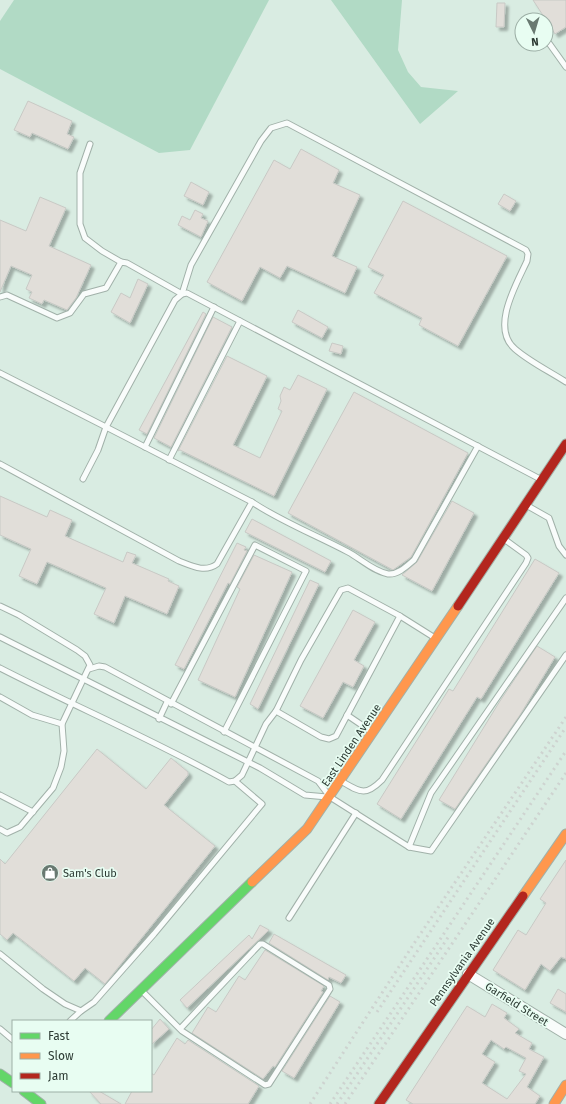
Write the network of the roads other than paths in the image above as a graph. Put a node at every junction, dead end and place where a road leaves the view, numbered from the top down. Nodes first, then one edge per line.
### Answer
1 (554, 50) edge
2 (566, 67) edge
3 (90, 144) dead end
4 (121, 262) junction
5 (182, 294) junction
6 (0, 297) edge
7 (214, 307) junction
8 (240, 320) junction
9 (0, 373) edge
10 (566, 382) edge
11 (106, 427) junction
12 (566, 444) edge
13 (478, 446) junction
14 (145, 447) junction
15 (169, 460) junction
16 (0, 464) edge
17 (83, 479) dead end
18 (542, 480) junction
19 (252, 502) junction
20 (525, 505) junction
21 (503, 538) junction
22 (566, 555) edge
23 (566, 598) edge
24 (0, 606) edge
25 (400, 616) junction
26 (0, 637) edge
27 (436, 638) junction
28 (566, 655) edge
29 (0, 668) edge
30 (89, 669) junction
31 (83, 678) junction
32 (0, 697) edge
33 (70, 703) junction
34 (169, 703) junction
35 (276, 711) junction
36 (347, 715) junction
37 (159, 718) junction
38 (62, 724) junction
39 (224, 732) junction
40 (372, 732) junction
41 (254, 747) junction
42 (247, 762) junction
43 (235, 781) junction
44 (340, 781) junction
45 (0, 795) edge
46 (330, 797) junction
47 (33, 812) junction
48 (356, 813) junction
49 (0, 829) edge
50 (566, 834) edge
51 (409, 847) junction
52 (289, 918) dead end
53 (0, 954) edge
54 (468, 974) junction
55 (141, 990) junction
56 (81, 1011) junction
57 (71, 1020) edge
58 (110, 1020) edge
59 (0, 1029) edge
60 (180, 1029) junction
61 (566, 1034) edge
62 (12, 1039) edge
63 (0, 1074) edge
64 (12, 1083) edge
65 (566, 1085) edge
66 (31, 1093) edge
67 (23, 1104) edge
68 (42, 1104) edge
69 (380, 1104) edge
70 (554, 1104) edge

1 - 2 lane
3 - 4 lane
4 - 5 lane
4 - 6 lane
5 - 7 lane
5 - 10 lane
5 - 11 lane
7 - 8 lane
7 - 14 lane
8 - 13 lane
8 - 15 lane
9 - 11 lane
11 - 14 lane
11 - 17 lane
12 - 18 street, East Linden Avenue
13 - 18 lane
13 - 19 lane
14 - 15 lane
15 - 19 lane
16 - 19 lane
18 - 20 street, East Linden Avenue
20 - 21 street, East Linden Avenue
20 - 22 lane
21 - 27 street, East Linden Avenue
21 - 44 lane
23 - 51 lane
24 - 30 lane
25 - 27 lane
25 - 35 lane
25 - 36 lane
26 - 31 lane
27 - 40 street, East Linden Avenue
28 - 51 lane
29 - 33 lane
30 - 31 lane
30 - 34 lane
31 - 33 lane
31 - 37 lane
32 - 38 lane
33 - 38 lane
33 - 43 lane
34 - 37 lane
34 - 39 lane
34 - 39 lane
35 - 36 lane
35 - 41 lane
36 - 40 lane
37 - 42 lane
38 - 47 lane
39 - 41 lane
40 - 44 street, East Linden Avenue
41 - 42 lane
41 - 46 lane
42 - 43 lane
42 - 46 lane
43 - 56 lane
44 - 46 street, East Linden Avenue
45 - 47 lane
46 - 48 lane
46 - 55 street, East Linden Avenue
47 - 49 lane
48 - 51 lane
48 - 52 lane
50 - 54 street, Pennsylvania Avenue
53 - 56 lane
54 - 61 street, Garfield Street
54 - 69 street, Pennsylvania Avenue
55 - 58 street, East Linden Avenue
55 - 60 lane
56 - 57 lane
59 - 62 lane
60 - 60 lane
63 - 64 street
65 - 70 street
66 - 67 street
66 - 68 street

